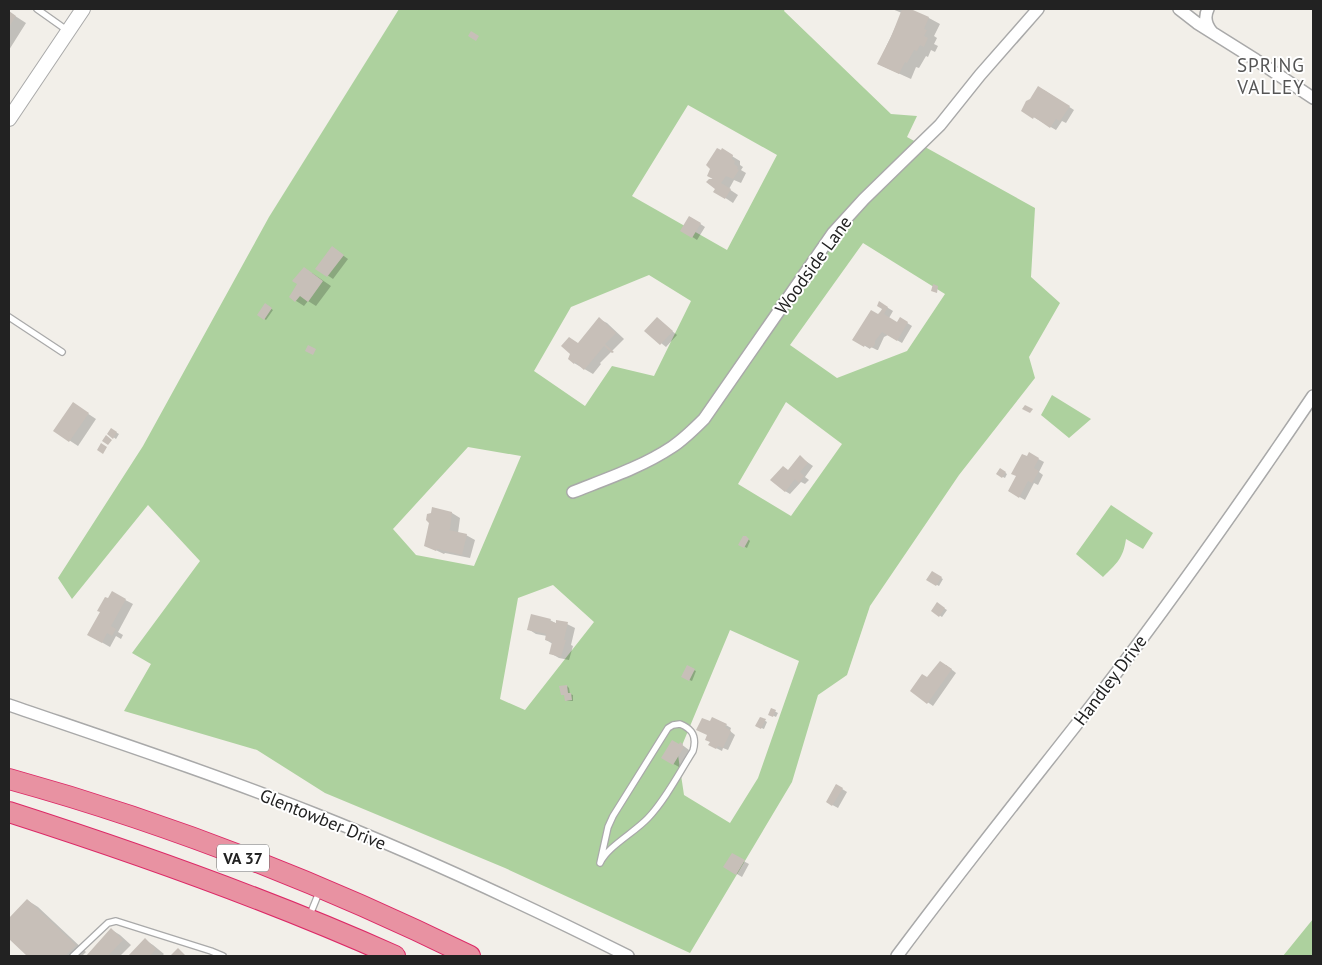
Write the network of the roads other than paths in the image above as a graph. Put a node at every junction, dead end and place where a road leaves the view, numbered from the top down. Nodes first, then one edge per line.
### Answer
1 (37, 9) edge
2 (83, 9) edge
3 (1038, 9) edge
4 (1179, 9) edge
5 (1208, 9) edge
6 (68, 30) junction
7 (1212, 32) junction
8 (1313, 98) edge
9 (9, 119) edge
10 (9, 317) edge
11 (62, 352) dead end
12 (1313, 396) edge
13 (573, 492) dead end
14 (9, 705) edge
15 (9, 778) edge
16 (9, 812) edge
17 (9, 817) edge
18 (100, 842) junction
19 (602, 857) joint
20 (320, 889) junction
21 (309, 919) junction
22 (73, 956) edge
23 (223, 956) edge
24 (395, 956) edge
25 (470, 956) edge
26 (628, 956) edge
27 (898, 956) edge

1 - 6 lane
2 - 6 street
3 - 13 street, Woodside Lane
4 - 7 street
5 - 7 street
6 - 9 street
7 - 8 street
10 - 11 lane
12 - 27 street, Handley Drive
14 - 26 street, Glentowber Drive
15 - 20 highway, VA 37
16 - 18 highway, VA 37
17 - 18 highway
18 - 21 highway, VA 37
19 - 19 lane
20 - 21 lane
20 - 25 highway, VA 37
21 - 24 highway, VA 37
22 - 23 lane

